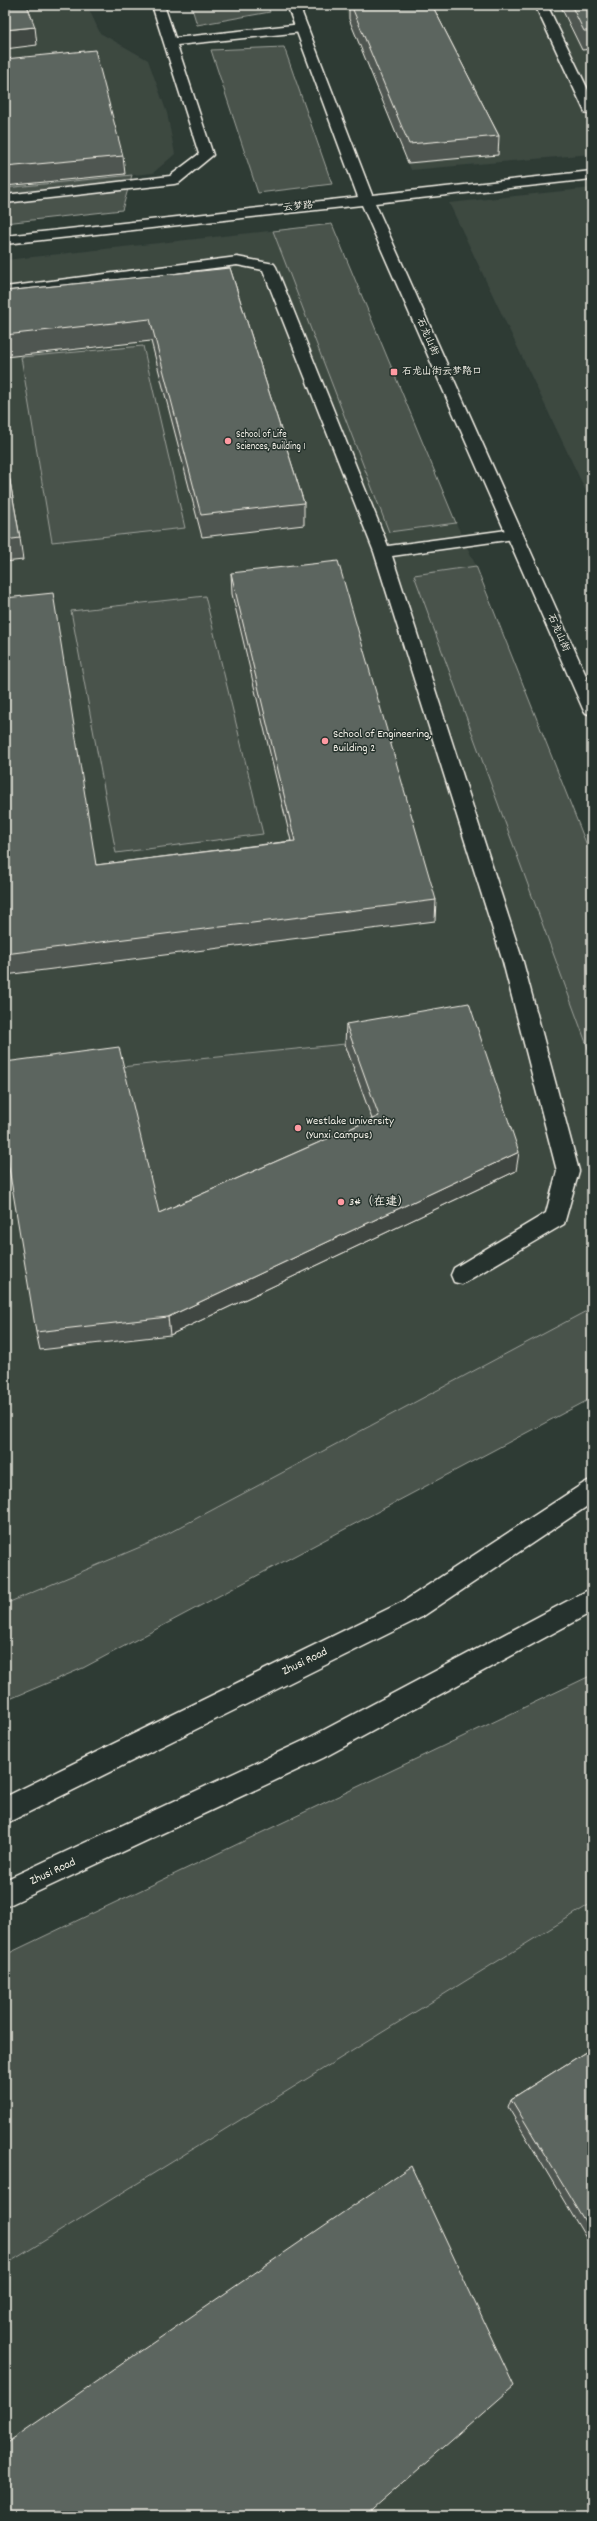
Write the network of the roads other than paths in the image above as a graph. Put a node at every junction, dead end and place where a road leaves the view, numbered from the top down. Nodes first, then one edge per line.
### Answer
1 (158, 5) edge
2 (293, 5) edge
3 (541, 5) edge
4 (302, 28) junction
5 (171, 42) junction
6 (592, 112) edge
7 (592, 176) edge
8 (5, 199) edge
9 (366, 199) junction
10 (5, 240) edge
11 (5, 291) edge
12 (514, 534) junction
13 (382, 552) junction
14 (592, 709) edge
15 (462, 1275) dead end
16 (592, 1490) edge
17 (592, 1599) edge
18 (5, 1811) edge
19 (5, 1894) edge

1 - 5 street
2 - 4 street, 石龙山街
3 - 6 street
4 - 5 street
4 - 9 street, 石龙山街
5 - 8 street
7 - 9 street, 云梦路
9 - 10 street, 云梦路
9 - 12 street, 石龙山街
11 - 13 street
12 - 13 street
12 - 14 street, 石龙山街
13 - 15 street
16 - 18 street, Zhusi Road
17 - 19 street, Zhusi Road

